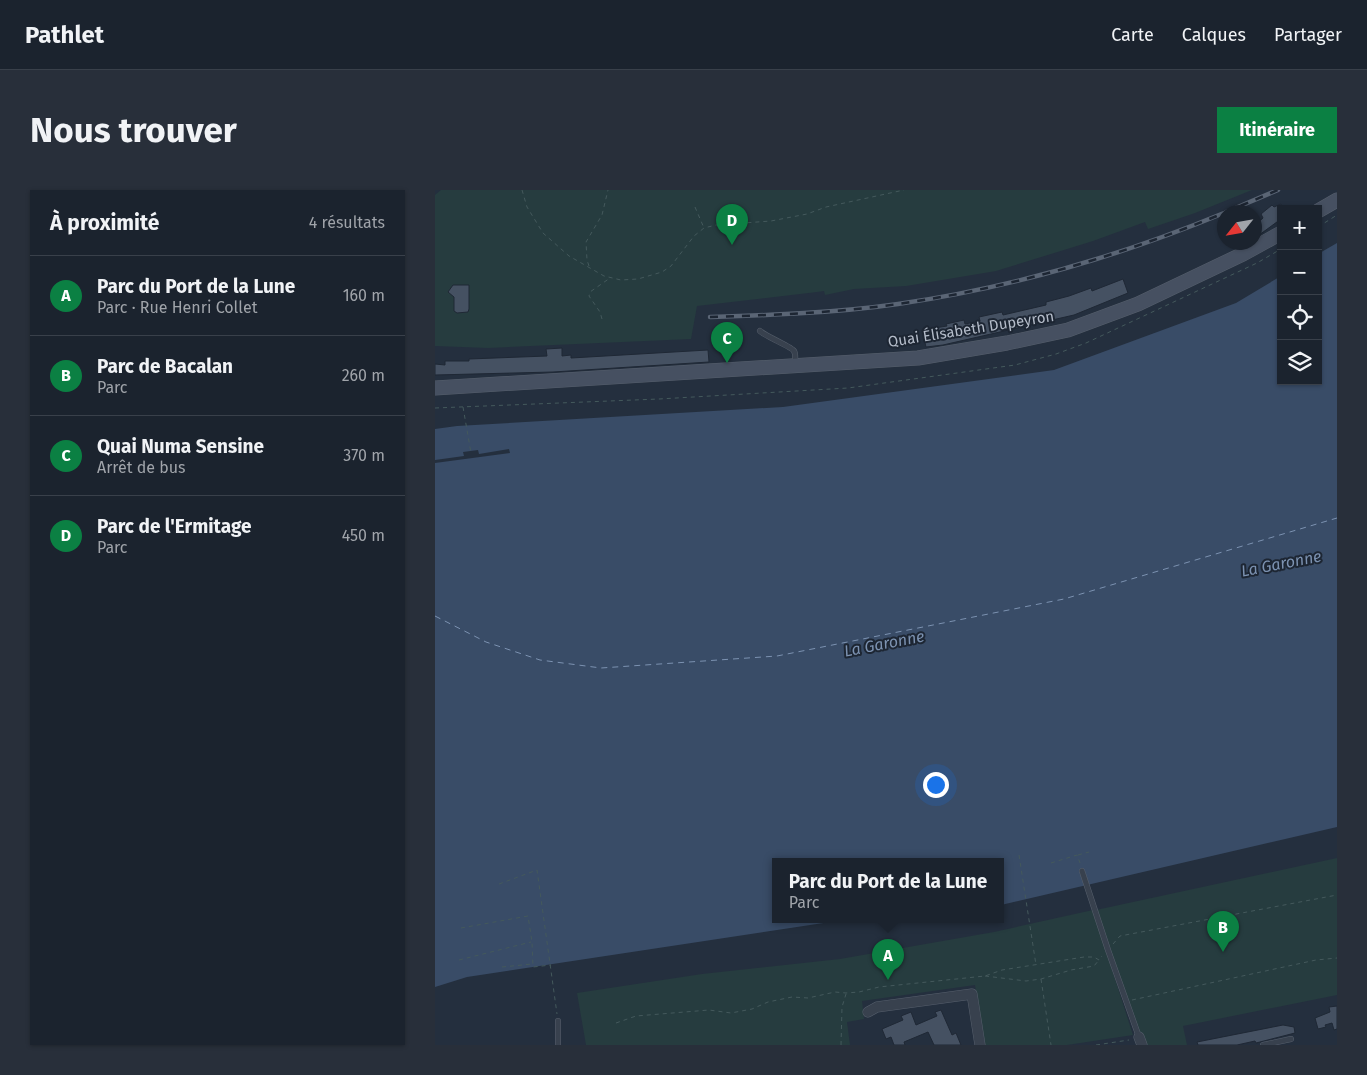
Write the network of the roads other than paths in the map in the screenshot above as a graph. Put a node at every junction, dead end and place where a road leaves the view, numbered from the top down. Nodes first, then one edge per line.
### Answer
1 (1337, 200) edge
2 (1322, 209) edge
3 (1277, 235) edge
4 (760, 331) dead end
5 (796, 366) junction
6 (435, 388) edge
7 (1082, 871) road end
8 (868, 1012) dead end
9 (558, 1020) road end
10 (1291, 1039) dead end
11 (1141, 1041) edge
12 (558, 1045) edge
13 (980, 1045) edge
14 (1263, 1045) edge

1 - 2 main road
3 - 5 main road, Quai Élisabeth Dupeyron
4 - 5 lane
5 - 6 main road, Quai Élisabeth Dupeyron
7 - 11 lane
8 - 13 street
9 - 12 lane
10 - 14 lane

